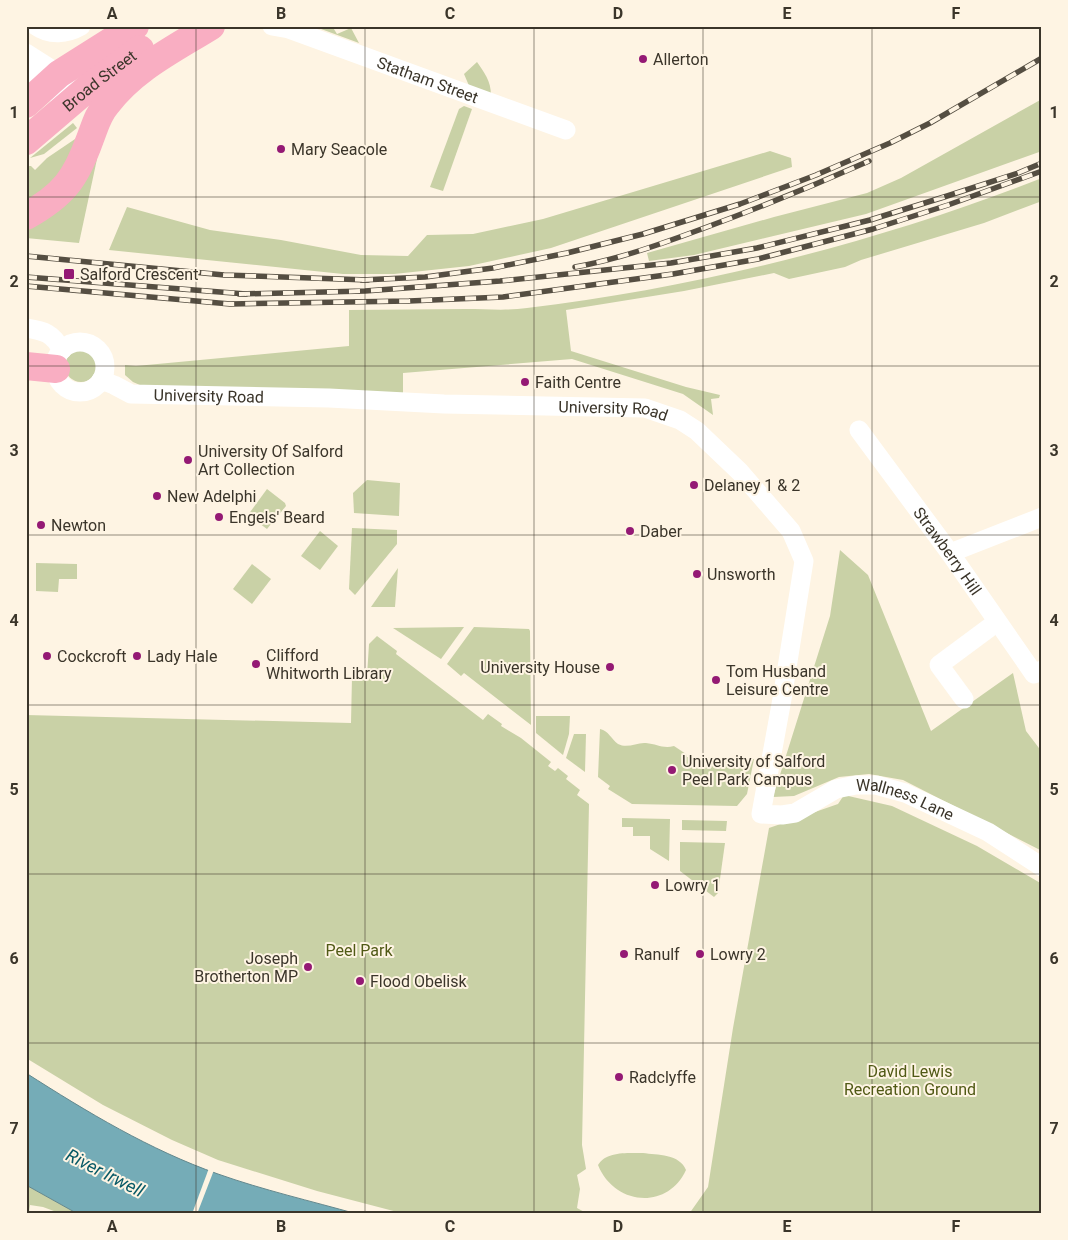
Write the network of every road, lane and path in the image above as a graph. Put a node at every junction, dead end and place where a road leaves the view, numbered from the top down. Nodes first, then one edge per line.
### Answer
1 (36, 26) edge
2 (81, 26) edge
3 (135, 26) edge
4 (177, 26) edge
5 (211, 26) edge
6 (283, 27) edge
7 (26, 53) edge
8 (44, 77) edge
9 (73, 102) junction
10 (26, 104) edge
11 (566, 130) dead end
12 (26, 141) edge
13 (26, 216) edge
14 (26, 328) edge
15 (59, 359) junction
16 (26, 366) edge
17 (101, 380) junction
18 (859, 430) dead end
19 (1042, 518) edge
20 (950, 553) junction
21 (997, 622) junction
22 (1038, 672) edge
23 (964, 699) dead end
24 (761, 814) joint
25 (1042, 867) edge

1 - 2 street
3 - 8 highway, Broad Street
4 - 9 highway, Broad Street
5 - 13 highway
6 - 11 street, Statham Street
7 - 8 street
8 - 9 street
8 - 10 highway, Broad Street
9 - 12 highway, Broad Street
14 - 15 street
15 - 16 highway
15 - 17 street
15 - 17 street
17 - 24 street, University Road
18 - 20 street, Strawberry Hill
19 - 20 street
20 - 21 street, Strawberry Hill
21 - 22 street, Strawberry Hill
21 - 23 street
24 - 25 street, Wallness Lane

